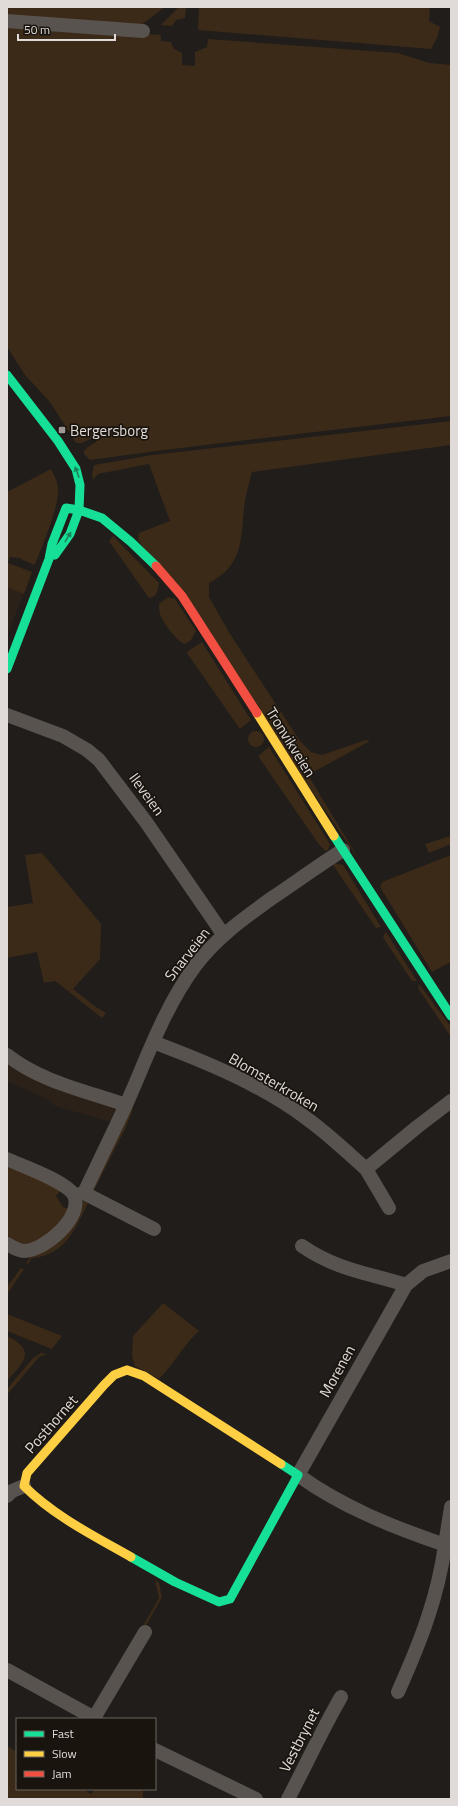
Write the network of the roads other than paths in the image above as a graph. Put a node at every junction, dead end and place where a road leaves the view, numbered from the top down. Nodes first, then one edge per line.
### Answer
1 (7, 21) edge
2 (144, 31) dead end
3 (9, 379) edge
4 (41, 435) dead end
5 (69, 496) dead end
6 (66, 508) junction
7 (79, 510) junction
8 (49, 559) junction
9 (7, 669) edge
10 (7, 714) edge
11 (343, 850) junction
12 (223, 934) junction
13 (451, 1016) edge
14 (153, 1042) junction
15 (7, 1055) edge
16 (451, 1101) edge
17 (126, 1105) junction
18 (7, 1159) edge
19 (366, 1169) junction
20 (79, 1194) junction
21 (389, 1208) dead end
22 (154, 1228) dead end
23 (7, 1244) edge
24 (302, 1246) dead end
25 (451, 1261) edge
26 (406, 1285) junction
27 (298, 1475) junction
28 (24, 1486) junction
29 (7, 1496) edge
30 (451, 1507) edge
31 (445, 1545) junction
32 (145, 1632) dead end
33 (7, 1670) edge
34 (398, 1692) dead end
35 (341, 1697) dead end
36 (95, 1718) edge
37 (156, 1750) edge
38 (256, 1799) edge
39 (288, 1799) edge

1 - 2 street
3 - 4 street
7 -> 3 street
5 - 6 street
6 - 7 street, Tronvikveien
6 - 8 street
8 -> 7 street
7 - 11 street, Tronvikveien
8 - 9 street
10 - 12 street, Ileveien
11 - 12 street, Snarveien
11 - 13 street, Tronvikveien
12 - 14 street, Snarveien
14 - 17 street, Snarveien
14 - 19 street, Blomsterkroken
15 - 17 street
16 - 19 street
17 - 20 street, Snarveien
18 - 20 street
19 - 21 street, Blomsterkroken
20 - 22 street
20 - 23 street, Snarveien
24 - 26 street
25 - 26 street, Morenen
26 - 27 street, Morenen
27 - 28 street, Posthornet
27 - 28 street, Morenen
27 - 31 street
28 - 29 street
30 - 31 street
31 - 34 street
32 - 36 street
33 - 36 street
35 - 39 street, Vestbrynet
37 - 38 street

